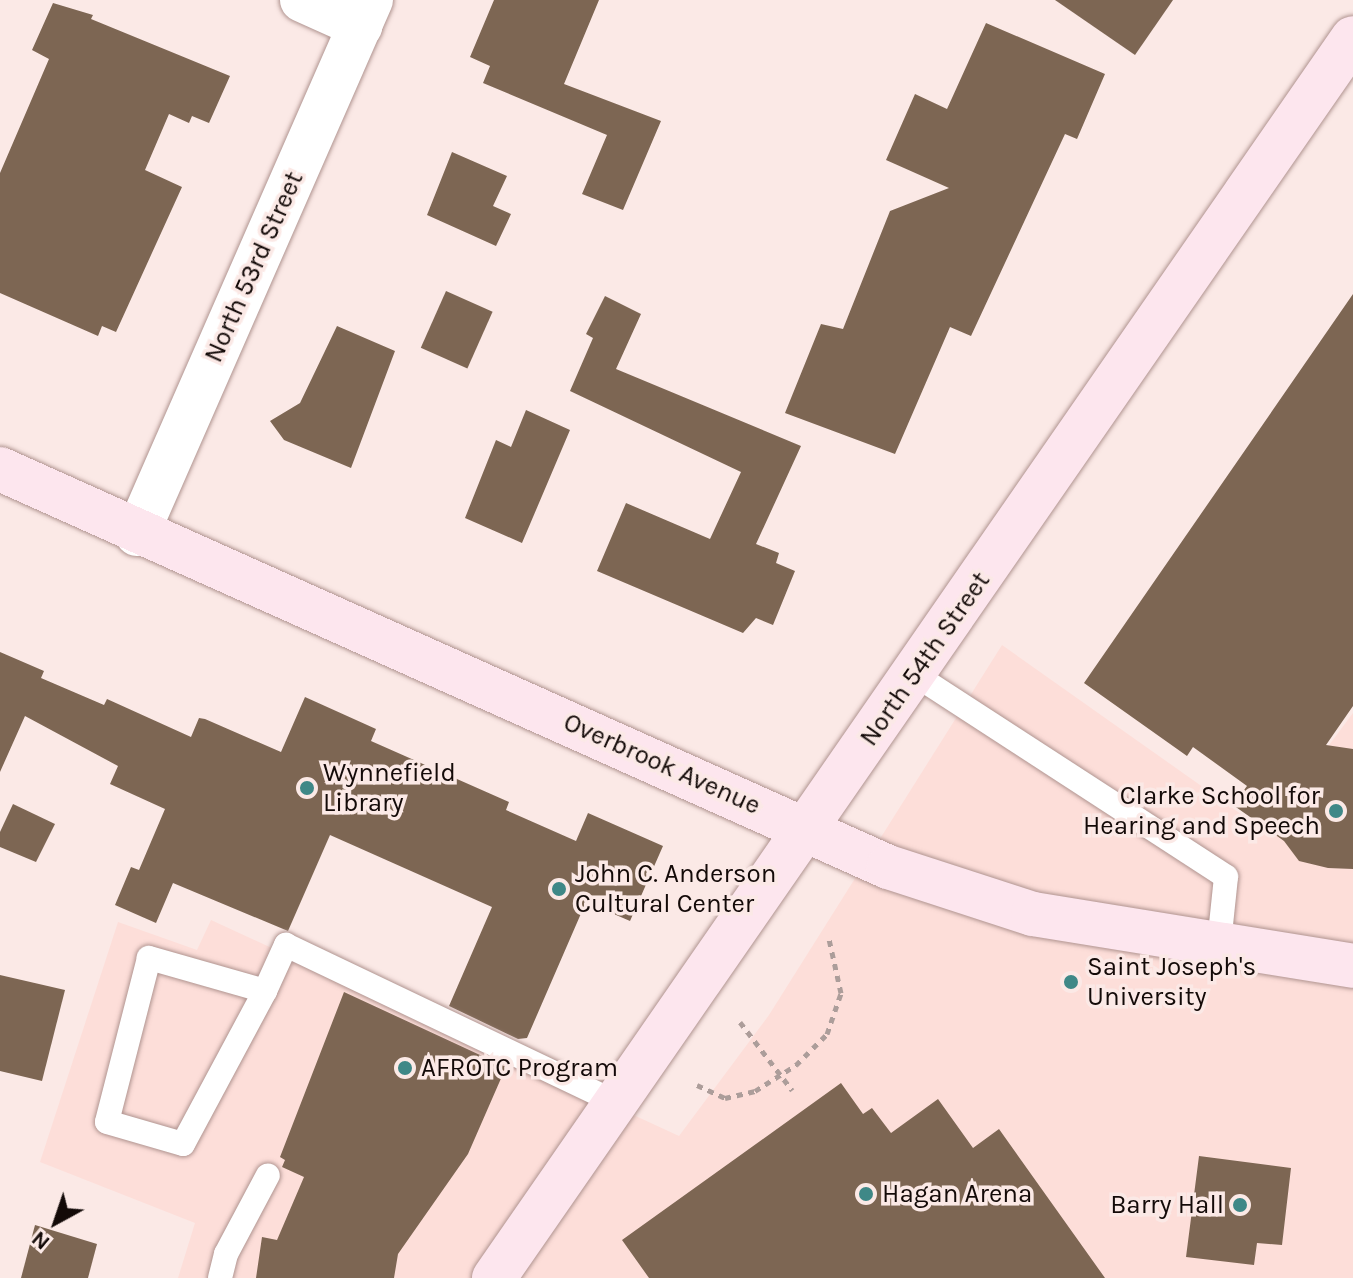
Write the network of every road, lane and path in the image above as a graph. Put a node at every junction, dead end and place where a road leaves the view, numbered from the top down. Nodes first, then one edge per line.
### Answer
1 (302, 0) edge
2 (366, 13) edge
3 (1353, 38) edge
4 (0, 469) edge
5 (137, 534) junction
6 (914, 674) junction
7 (807, 828) junction
8 (829, 939) dead end
9 (1219, 944) junction
10 (1353, 966) edge
11 (265, 991) junction
12 (740, 1022) dead end
13 (780, 1076) junction
14 (697, 1085) dead end
15 (792, 1090) dead end
16 (615, 1102) junction
17 (268, 1175) dead end
18 (220, 1278) edge
19 (494, 1278) edge

1 - 2 street
2 - 5 street, North 53rd Street
3 - 6 street, North 54th Street
4 - 5 street, Overbrook Avenue
5 - 7 street, Overbrook Avenue
6 - 7 street, North 54th Street
6 - 9 lane
7 - 9 street, Overbrook Avenue
7 - 16 street, North 54th Street
8 - 13 path
9 - 10 street, Overbrook Avenue
11 - 11 lane
11 - 16 lane
12 - 13 path
13 - 14 path
13 - 15 path
16 - 19 street, North 54th Street
17 - 18 lane

